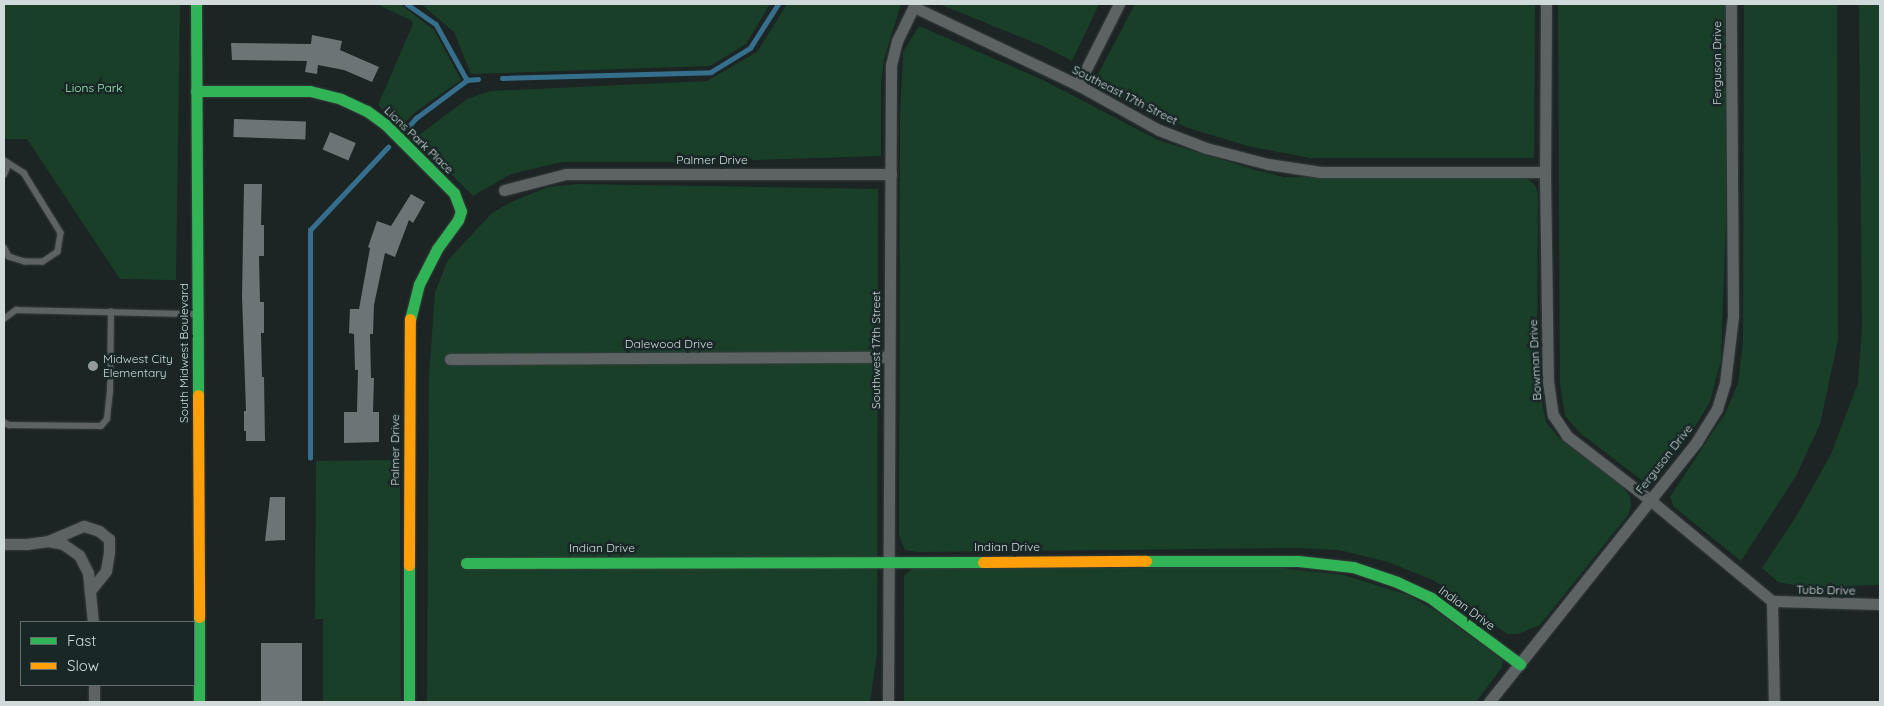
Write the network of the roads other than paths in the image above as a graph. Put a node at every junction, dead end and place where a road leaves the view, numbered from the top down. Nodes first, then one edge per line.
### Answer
1 (196, 4) edge
2 (1119, 4) edge
3 (1546, 4) edge
4 (1731, 4) edge
5 (915, 5) edge
6 (1078, 85) junction
7 (196, 91) junction
8 (6, 162) edge
9 (1545, 172) junction
10 (891, 174) junction
11 (4, 175) edge
12 (504, 190) dead end
13 (462, 211) joint
14 (4, 248) edge
15 (111, 312) junction
16 (198, 314) junction
17 (4, 319) edge
18 (889, 357) junction
19 (450, 358) dead end
20 (4, 422) edge
21 (1650, 500) junction
22 (48, 541) junction
23 (4, 544) edge
24 (889, 561) junction
25 (466, 562) dead end
26 (90, 591) junction
27 (1772, 601) junction
28 (1880, 604) edge
29 (93, 621) edge
30 (1520, 664) junction
31 (94, 686) edge
32 (94, 702) edge
33 (200, 702) edge
34 (409, 702) edge
35 (888, 702) edge
36 (1489, 702) edge
37 (1774, 702) edge

1 - 7 street, South Midwest Boulevard
2 - 6 street
3 - 9 street, Bowman Drive
4 - 21 street, Ferguson Drive
5 - 6 street, Southeast 17th Street
5 - 10 street, Southwest 17th Street
6 - 9 street, Southeast 17th Street
7 - 13 street, Lions Park Place
7 - 16 street, South Midwest Boulevard
8 - 11 lane
8 - 14 lane
9 - 21 street, Bowman Drive
10 - 12 street, Palmer Drive
10 - 18 street, Southwest 17th Street
13 - 34 street, Palmer Drive
15 - 16 lane
15 - 17 lane
15 - 20 lane
16 - 33 street, South Midwest Boulevard
18 - 19 street, Dalewood Drive
18 - 24 street, Southwest 17th Street
21 - 27 street, Bowman Drive
21 - 30 street, Ferguson Drive
22 - 23 street
22 - 26 street
22 - 26 street
24 - 25 street, Indian Drive
24 - 30 street, Indian Drive
24 - 35 street, Southwest 17th Street
26 - 29 street
27 - 28 street, Tubb Drive
27 - 37 street
30 - 36 street, Ferguson Drive
31 - 32 street

